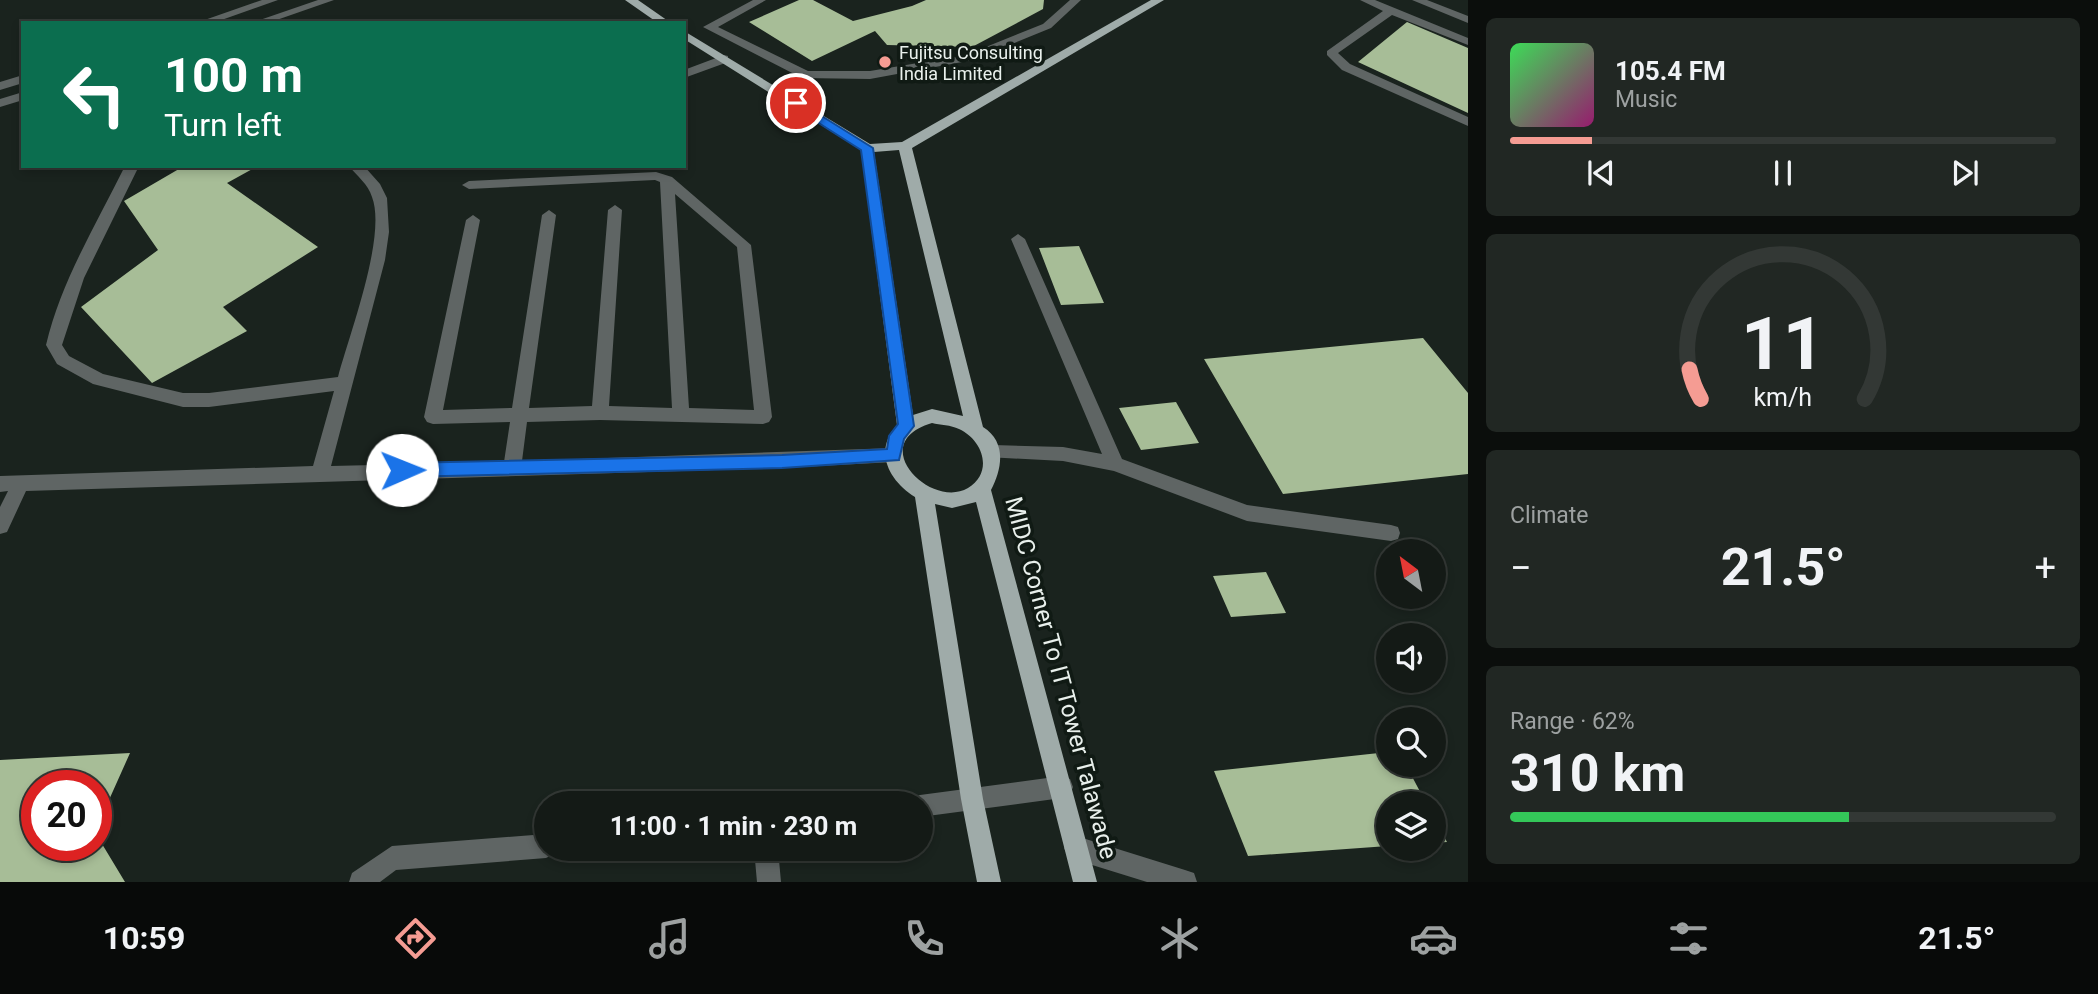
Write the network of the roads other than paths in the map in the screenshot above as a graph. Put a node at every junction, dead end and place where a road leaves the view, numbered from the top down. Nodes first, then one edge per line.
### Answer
1 (273, 0) edge
2 (329, 0) edge
3 (630, 0) edge
4 (761, 0) edge
5 (1076, 0) edge
6 (1158, 0) edge
7 (1365, 0) edge
8 (1417, 0) edge
9 (1391, 11) junction
10 (1468, 20) edge
11 (207, 21) edge
12 (262, 21) edge
13 (663, 21) edge
14 (686, 35) edge
15 (1468, 42) edge
16 (724, 59) junction
17 (686, 73) edge
18 (21, 80) edge
19 (0, 86) edge
20 (21, 97) edge
21 (0, 103) edge
22 (1468, 122) edge
23 (905, 146) junction
24 (867, 148) junction
25 (131, 168) edge
26 (358, 168) edge
27 (667, 180) junction
28 (469, 185) dead end
29 (615, 210) dead end
30 (549, 215) dead end
31 (473, 220) dead end
32 (1018, 239) dead end
33 (344, 383) junction
34 (600, 413) junction
35 (681, 414) junction
36 (519, 416) junction
37 (906, 426) junction
38 (975, 429) junction
39 (993, 452) junction
40 (894, 456) junction
41 (1115, 464) junction
42 (512, 468) junction
43 (320, 472) junction
44 (21, 483) junction
45 (0, 484) edge
46 (982, 489) junction
47 (925, 493) junction
48 (0, 526) edge
49 (1391, 533) dead end
50 (1062, 788) junction
51 (972, 799) junction
52 (933, 805) edge
53 (534, 847) edge
54 (1076, 848) junction
55 (767, 861) edge
56 (360, 882) edge
57 (769, 882) edge
58 (989, 882) edge
59 (1085, 882) edge
60 (1185, 882) edge

1 - 11 lane
2 - 12 lane
3 - 13 main road
4 - 5 lane
6 - 23 main road
7 - 9 lane
8 - 10 lane
9 - 15 lane
9 - 22 lane
14 - 16 main road
16 - 17 lane
16 - 24 main road
18 - 19 lane
20 - 21 lane
23 - 24 main road
23 - 38 main road
24 - 37 main road
25 - 33 lane
26 - 33 lane
27 - 28 lane
27 - 35 lane
27 - 35 lane
29 - 34 lane
30 - 36 lane
31 - 36 lane
32 - 41 lane
33 - 43 lane
34 - 35 lane
34 - 36 lane
36 - 42 lane
37 - 38 main road
37 - 40 main road
38 - 39 main road
39 - 41 lane
39 - 46 main road
40 - 42 lane
40 - 47 main road
41 - 49 lane
42 - 43 lane
43 - 44 lane
44 - 45 lane
44 - 48 lane
46 - 47 main road
46 - 50 main road, MIDC Corner To IT Tower Talawade
47 - 51 main road
50 - 51 lane
50 - 54 main road, MIDC Corner To IT Tower Talawade
51 - 52 lane
51 - 58 main road
53 - 56 lane
54 - 59 main road, MIDC Corner To IT Tower Talawade
54 - 60 lane
55 - 57 lane

